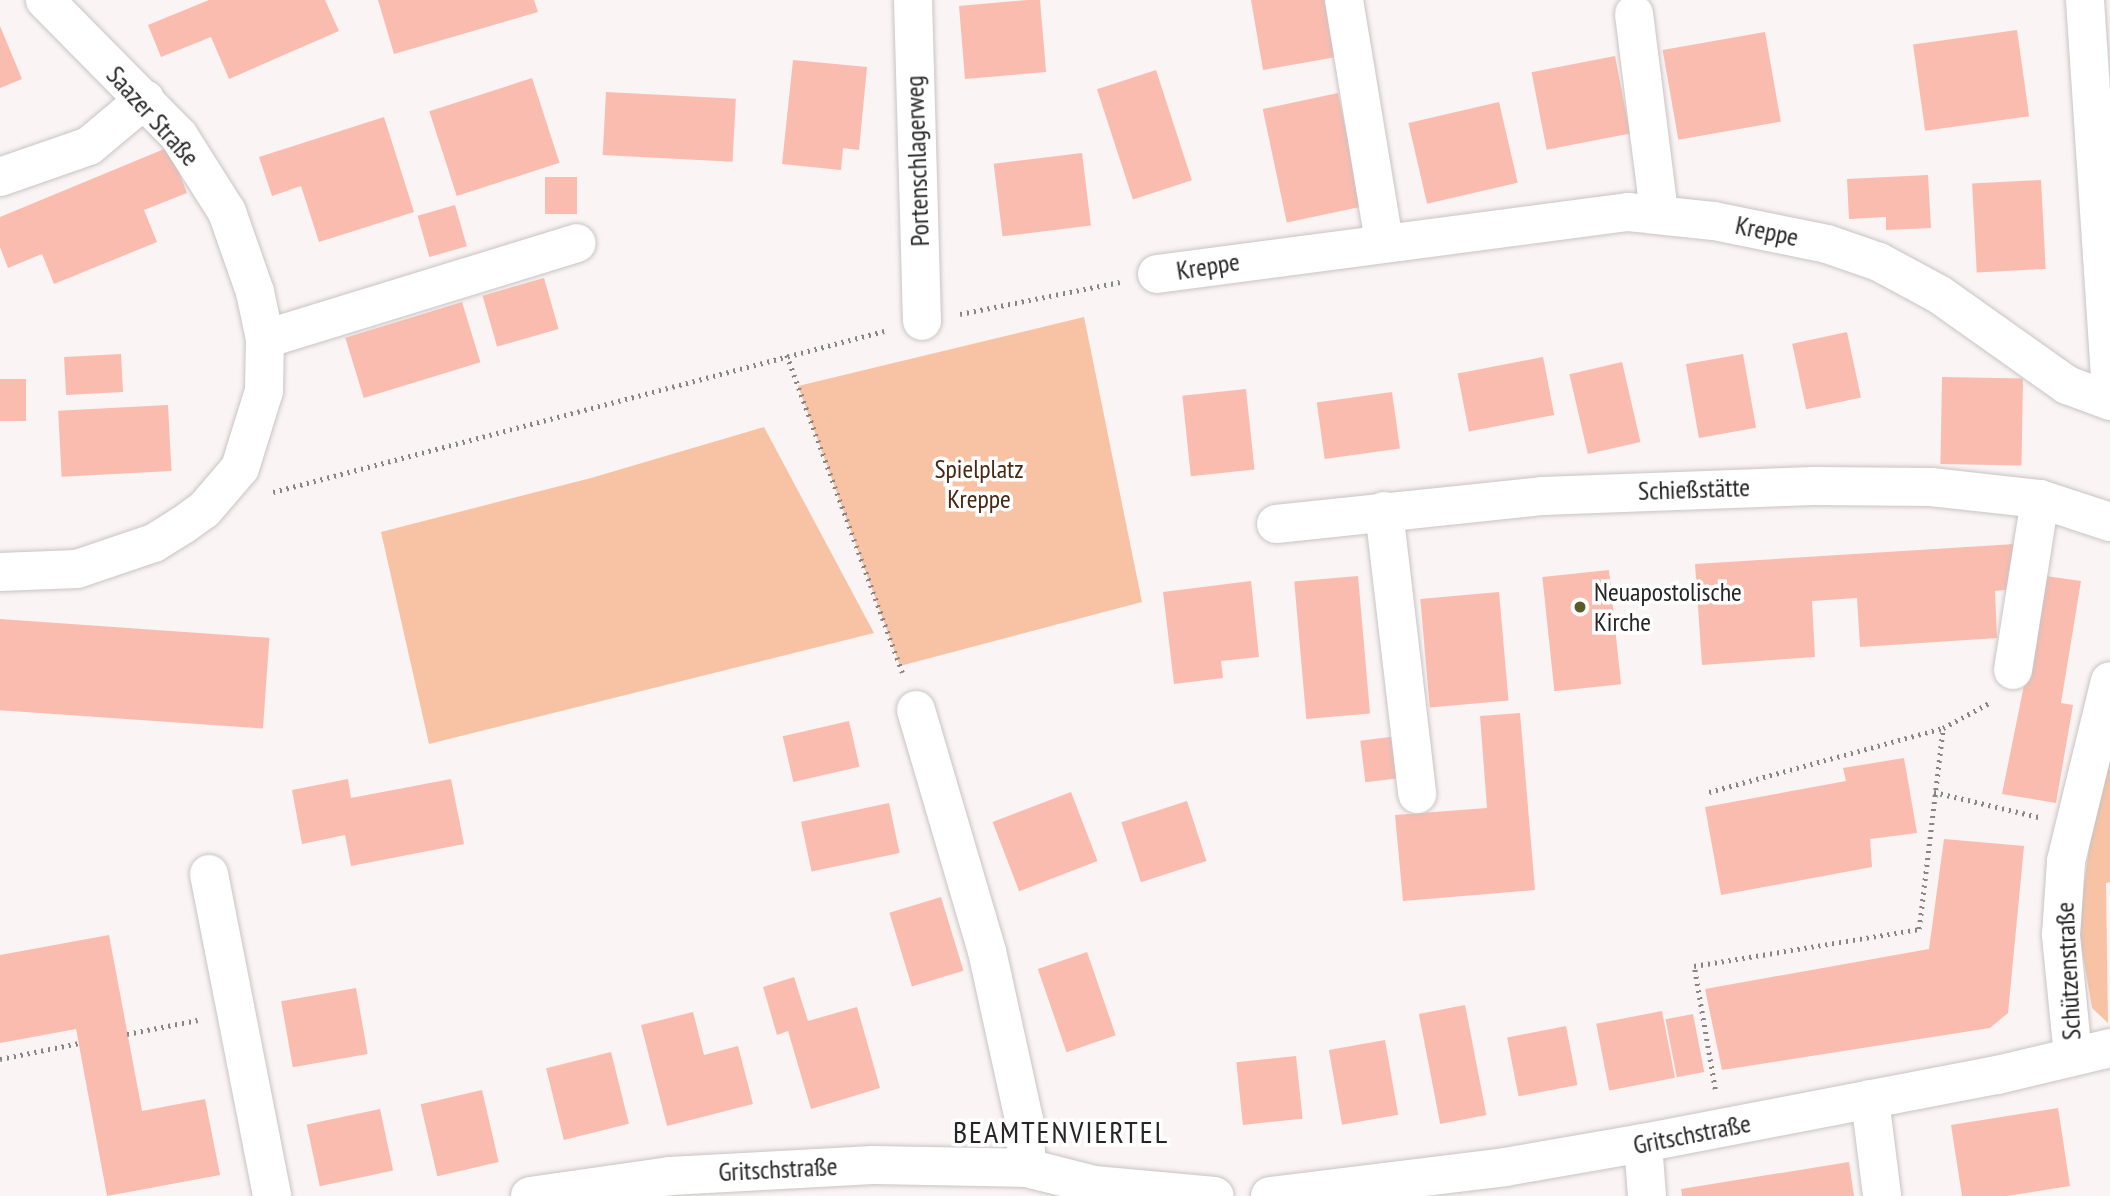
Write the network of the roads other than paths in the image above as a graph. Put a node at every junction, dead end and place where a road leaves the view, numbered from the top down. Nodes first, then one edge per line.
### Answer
1 (45, 0) edge
2 (913, 0) edge
3 (1344, 0) edge
4 (2085, 0) edge
5 (1633, 14) dead end
6 (145, 99) junction
7 (0, 177) edge
8 (1659, 214) junction
9 (1384, 242) junction
10 (578, 243) dead end
11 (1157, 274) road end
12 (922, 321) road end
13 (265, 339) junction
14 (2110, 375) edge
15 (2110, 401) edge
16 (2040, 499) junction
17 (1384, 511) junction
18 (2110, 522) edge
19 (1276, 524) dead end
20 (0, 572) edge
21 (2013, 670) road end
22 (2110, 681) edge
23 (916, 710) road end
24 (1417, 794) dead end
25 (209, 874) dead end
26 (2110, 1048) edge
27 (2073, 1056) junction
28 (1870, 1100) junction
29 (1643, 1143) junction
30 (1027, 1168) junction
31 (1093, 1191) edge
32 (272, 1196) edge
33 (530, 1196) edge
34 (1213, 1196) edge
35 (1269, 1196) edge
36 (1647, 1196) edge
37 (1882, 1196) edge

1 - 6 street, Saazer Straße
2 - 12 street, Portenschlagerweg
3 - 9 street
4 - 14 street
5 - 8 street
6 - 7 street
6 - 13 street, Saazer Straße
8 - 9 street, Kreppe
8 - 15 street, Kreppe
9 - 11 street, Kreppe
10 - 13 street
13 - 20 street, Saazer Straße
16 - 17 street, Schießstätte
16 - 18 street, Schießstätte
16 - 21 street
17 - 19 street, Schießstätte
17 - 24 street
22 - 27 street, Schützenstraße
23 - 30 street
25 - 32 street
26 - 27 street, Gritschstraße
27 - 28 street, Gritschstraße
28 - 29 street, Gritschstraße
28 - 37 street
29 - 35 street, Gritschstraße
29 - 36 street
30 - 31 street, Gritschstraße
30 - 33 street, Gritschstraße
31 - 34 street, Gritschstraße

